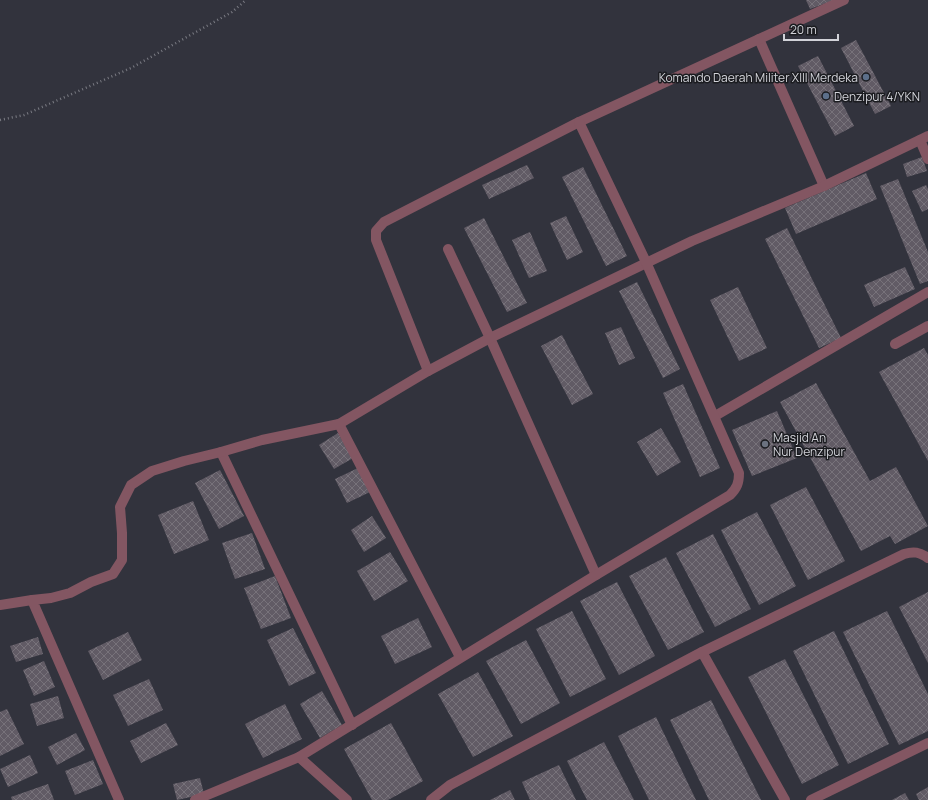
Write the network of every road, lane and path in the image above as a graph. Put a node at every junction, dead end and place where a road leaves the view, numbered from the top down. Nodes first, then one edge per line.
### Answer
1 (246, 0) edge
2 (844, 0) edge
3 (759, 39) junction
4 (0, 120) edge
5 (579, 122) junction
6 (924, 138) edge
7 (928, 159) edge
8 (824, 186) junction
9 (448, 249) dead end
10 (646, 262) junction
11 (928, 292) edge
12 (928, 326) edge
13 (490, 338) junction
14 (895, 344) dead end
15 (428, 372) junction
16 (715, 416) junction
17 (339, 424) junction
18 (221, 452) junction
19 (928, 558) edge
20 (596, 575) junction
21 (32, 600) junction
22 (0, 605) edge
23 (702, 652) junction
24 (460, 657) junction
25 (352, 725) junction
26 (928, 743) edge
27 (299, 756) junction
28 (119, 800) edge
29 (195, 800) edge
30 (347, 800) edge
31 (431, 800) edge
32 (785, 800) edge
33 (811, 800) edge

1 - 4 path
2 - 3 street
3 - 5 street
3 - 8 street
5 - 10 street
5 - 15 street
6 - 7 street
6 - 8 street
8 - 10 street
9 - 13 street
10 - 13 street
10 - 16 street
11 - 16 street
12 - 14 street
13 - 15 street
13 - 20 street
15 - 17 street
16 - 20 street
17 - 18 street
17 - 24 street
18 - 21 street
18 - 25 street
19 - 23 street
20 - 24 street
21 - 22 street
21 - 28 street
23 - 31 street
23 - 32 street
24 - 25 street
25 - 27 street
26 - 33 street
27 - 29 street
27 - 30 street

